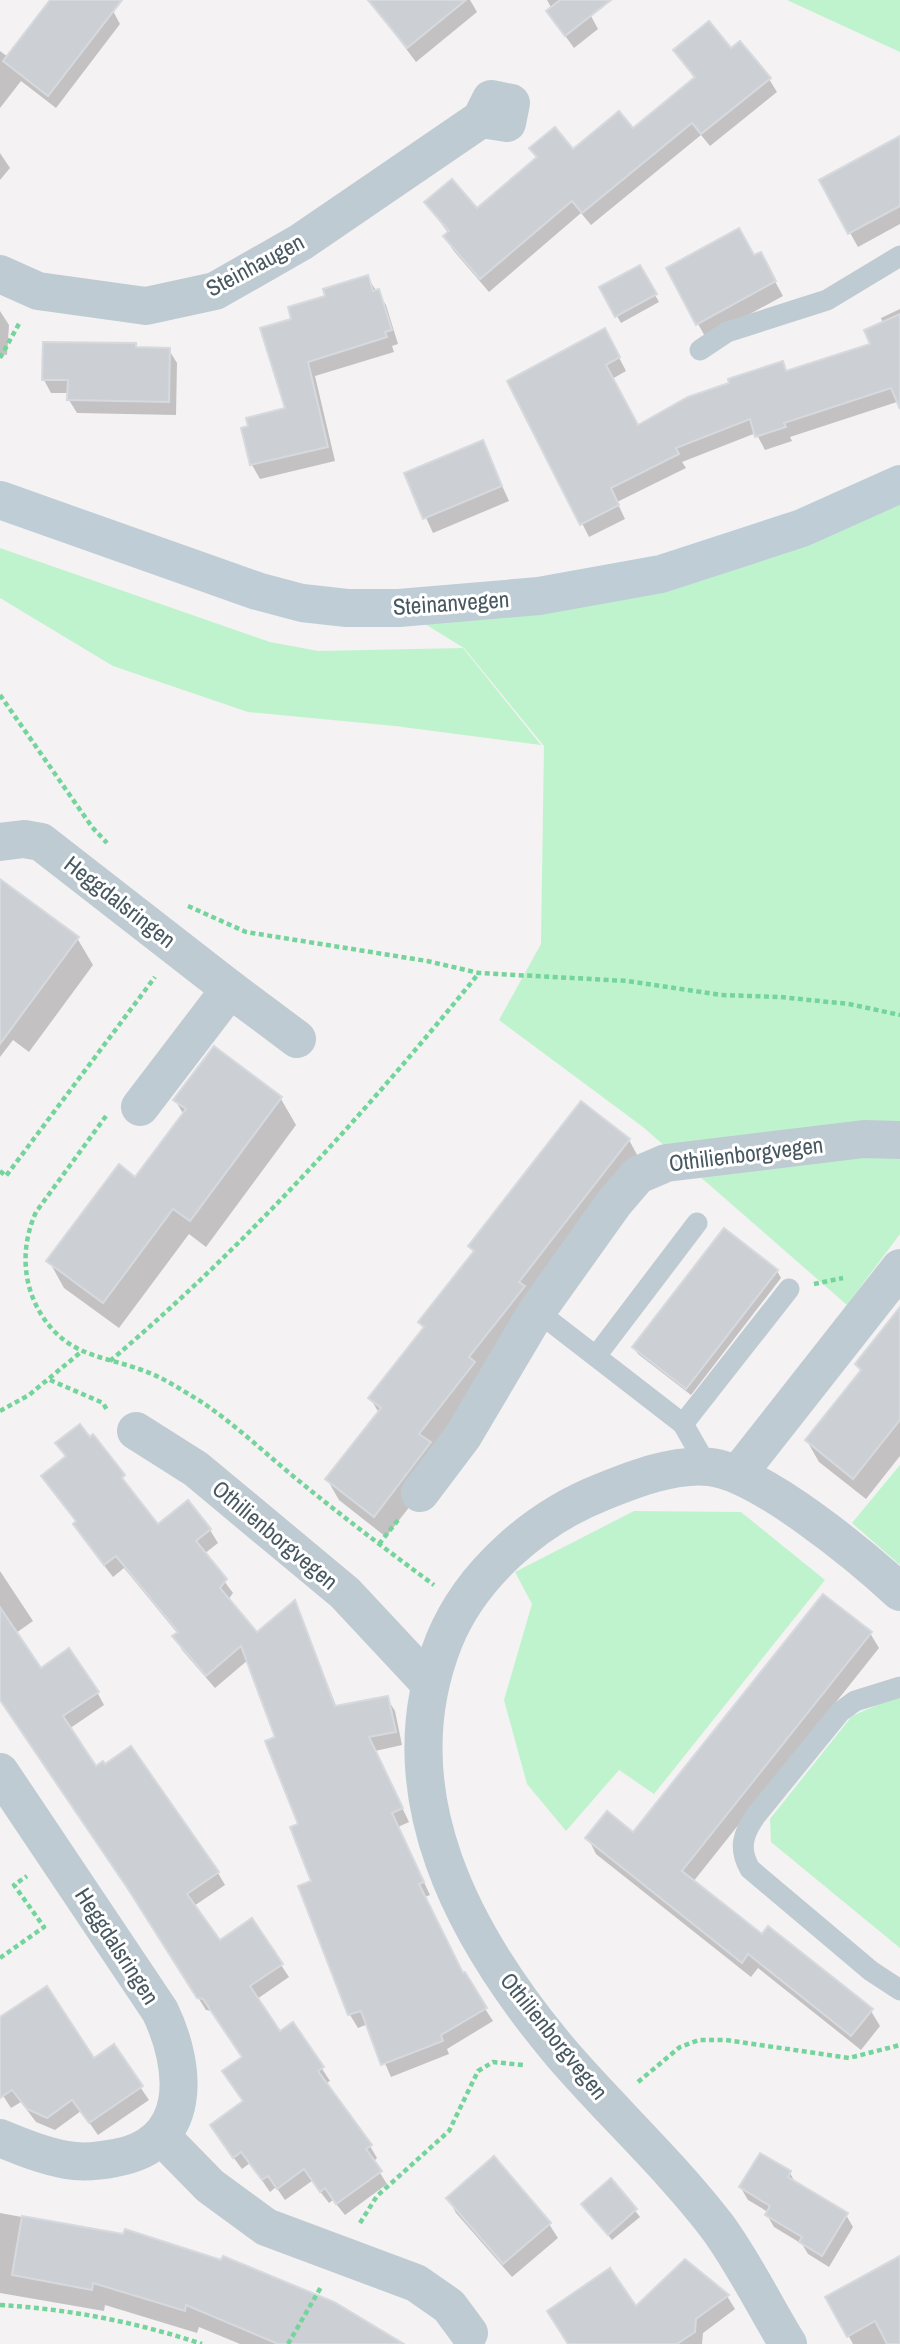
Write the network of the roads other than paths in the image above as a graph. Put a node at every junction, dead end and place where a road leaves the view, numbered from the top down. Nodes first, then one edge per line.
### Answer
1 (481, 119) dead end
2 (900, 256) edge
3 (0, 274) edge
4 (699, 350) dead end
5 (900, 484) edge
6 (0, 500) edge
7 (0, 842) edge
8 (230, 989) junction
9 (298, 1039) dead end
10 (140, 1107) road end
11 (900, 1140) edge
12 (697, 1223) dead end
13 (900, 1268) edge
14 (789, 1289) dead end
15 (537, 1311) junction
16 (596, 1356) junction
17 (683, 1424) junction
18 (136, 1431) road end
19 (723, 1470) junction
20 (420, 1493) dead end
21 (900, 1592) edge
22 (430, 1684) junction
23 (900, 1687) edge
24 (0, 1772) edge
25 (900, 1990) edge
26 (161, 2136) junction
27 (0, 2138) edge
28 (469, 2333) dead end
29 (788, 2344) edge

1 - 3 street, Steinhaugen
2 - 4 lane
5 - 6 main road, Steinanvegen
7 - 8 street, Heggdalsringen
8 - 9 street, Heggdalsringen
8 - 10 street
11 - 15 street, Othilienborgvegen
12 - 16 lane
13 - 19 street
14 - 17 lane
15 - 16 lane
15 - 20 street, Othilienborgvegen
16 - 17 lane
17 - 19 lane
18 - 22 street, Othilienborgvegen
19 - 21 street
19 - 22 street, Othilienborgvegen
22 - 29 street, Othilienborgvegen
23 - 25 lane
24 - 26 street, Heggdalsringen
26 - 27 street
26 - 28 street

